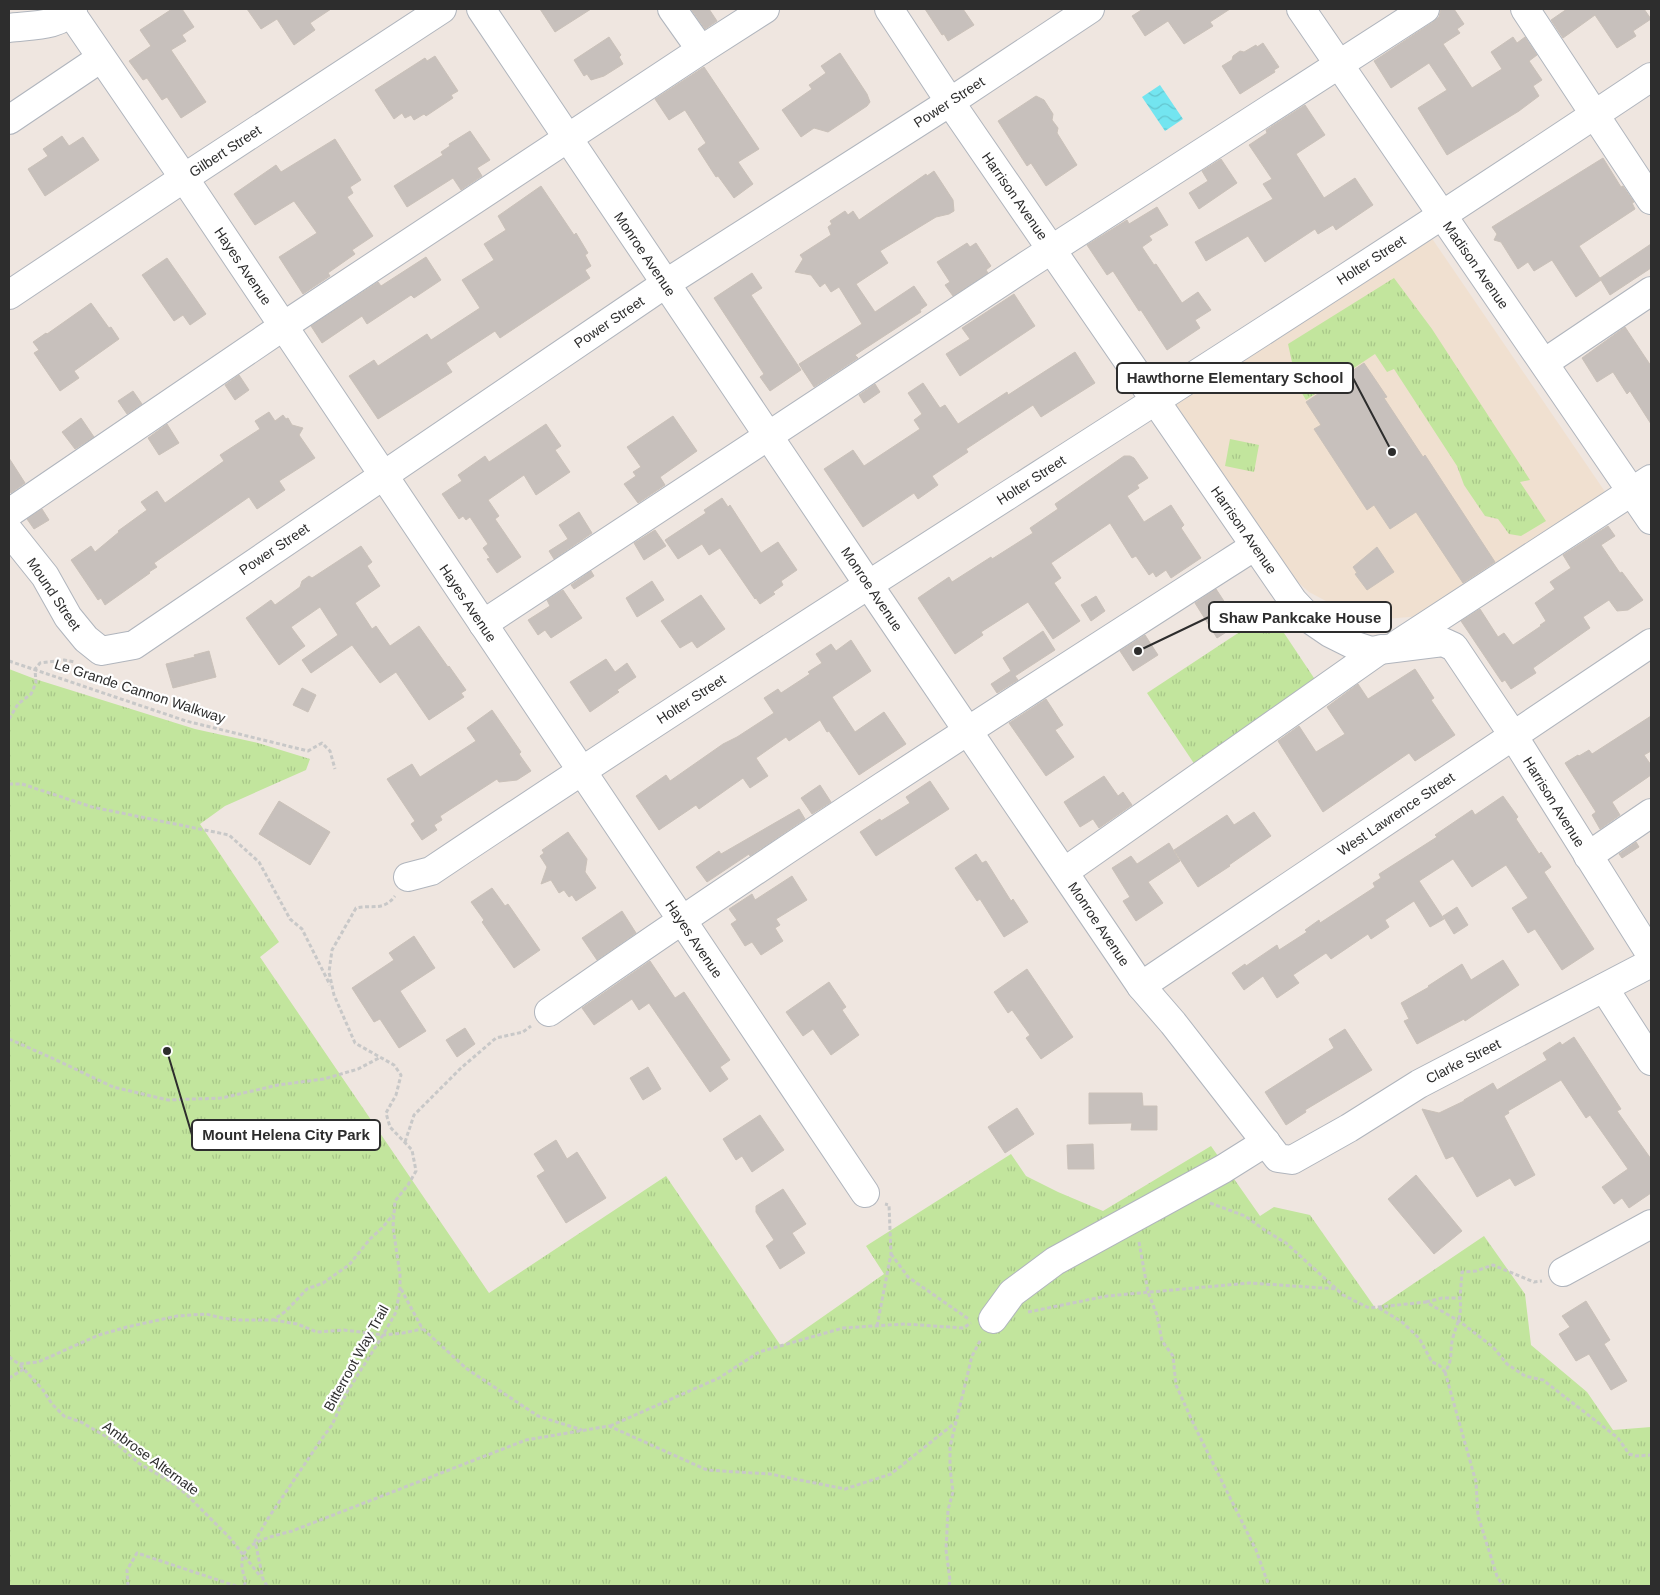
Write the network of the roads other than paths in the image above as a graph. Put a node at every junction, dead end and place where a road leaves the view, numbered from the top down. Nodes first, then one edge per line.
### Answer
1 (442, 9) edge
2 (481, 9) edge
3 (672, 9) edge
4 (765, 9) edge
5 (889, 9) edge
6 (1090, 9) edge
7 (1301, 9) edge
8 (1425, 9) edge
9 (1524, 9) edge
10 (72, 11) edge
11 (9, 28) edge
12 (700, 50) junction
13 (101, 58) junction
14 (1339, 66) junction
15 (1651, 77) edge
16 (950, 102) junction
17 (1595, 115) junction
18 (9, 120) edge
19 (568, 138) junction
20 (184, 178) junction
21 (1651, 200) edge
22 (1441, 215) junction
23 (1052, 249) junction
24 (665, 284) junction
25 (1651, 291) edge
26 (9, 295) edge
27 (283, 326) junction
28 (1544, 363) junction
29 (1154, 400) junction
30 (768, 436) junction
31 (382, 475) junction
32 (1642, 485) edge
33 (9, 513) edge
34 (1651, 520) edge
35 (9, 531) edge
36 (1255, 546) junction
37 (868, 584) junction
38 (483, 624) junction
39 (1651, 643) edge
40 (1387, 649) junction
41 (101, 651) joint
42 (967, 730) junction
43 (1513, 736) junction
44 (582, 770) junction
45 (1651, 813) edge
46 (1588, 856) junction
47 (1064, 872) junction
48 (408, 877) road end
49 (682, 920) junction
50 (1651, 955) edge
51 (1651, 963) edge
52 (1141, 986) junction
53 (1604, 988) junction
54 (549, 1012) road end
55 (1651, 1061) edge
56 (1272, 1150) junction
57 (865, 1193) road end
58 (1651, 1224) edge
59 (1563, 1272) road end
60 (984, 1332) road end

1 - 20 street, Gilbert Street
2 - 19 street, Monroe Avenue
3 - 12 street
4 - 12 street
5 - 16 street, Harrison Avenue
6 - 16 street, Power Street
7 - 14 street, Madison Avenue
8 - 14 street
9 - 17 street
10 - 11 street
10 - 13 street, Hayes Avenue
12 - 19 street
13 - 18 street
13 - 20 street, Hayes Avenue
14 - 22 street, Madison Avenue
14 - 23 street
15 - 17 street, Holter Street
16 - 23 street, Harrison Avenue
16 - 24 street, Power Street
17 - 21 street
17 - 22 street, Holter Street
19 - 24 street, Monroe Avenue
19 - 27 street
20 - 26 street, Gilbert Street
20 - 27 street, Hayes Avenue
22 - 28 street, Madison Avenue
22 - 29 street, Holter Street
23 - 29 street, Harrison Avenue
23 - 30 street
24 - 30 street, Monroe Avenue
24 - 31 street, Power Street
25 - 28 street
27 - 31 street, Hayes Avenue
27 - 33 street
28 - 32 street, Madison Avenue
29 - 36 street, Harrison Avenue
29 - 37 street, Holter Street
30 - 37 street, Monroe Avenue
30 - 38 street
31 - 38 street, Hayes Avenue
31 - 41 street, Power Street
32 - 34 street, Madison Avenue
32 - 40 street
35 - 41 street, Mound Street
36 - 40 street, Harrison Avenue
36 - 42 street
37 - 42 street, Monroe Avenue
37 - 44 street, Holter Street
38 - 44 street, Hayes Avenue
39 - 43 street, West Lawrence Street
40 - 43 street, Harrison Avenue
40 - 47 street
42 - 47 street, Monroe Avenue
42 - 49 street
43 - 46 street, Harrison Avenue
43 - 52 street, West Lawrence Street
44 - 48 street, Holter Street
44 - 49 street, Hayes Avenue
45 - 46 street
46 - 50 street, Harrison Avenue
47 - 52 street, Monroe Avenue
49 - 54 street
49 - 57 street, Hayes Avenue
51 - 53 street, Clarke Street
52 - 56 street, Monroe Avenue
53 - 55 street
53 - 56 street, Clarke Street
56 - 60 street
58 - 59 street

